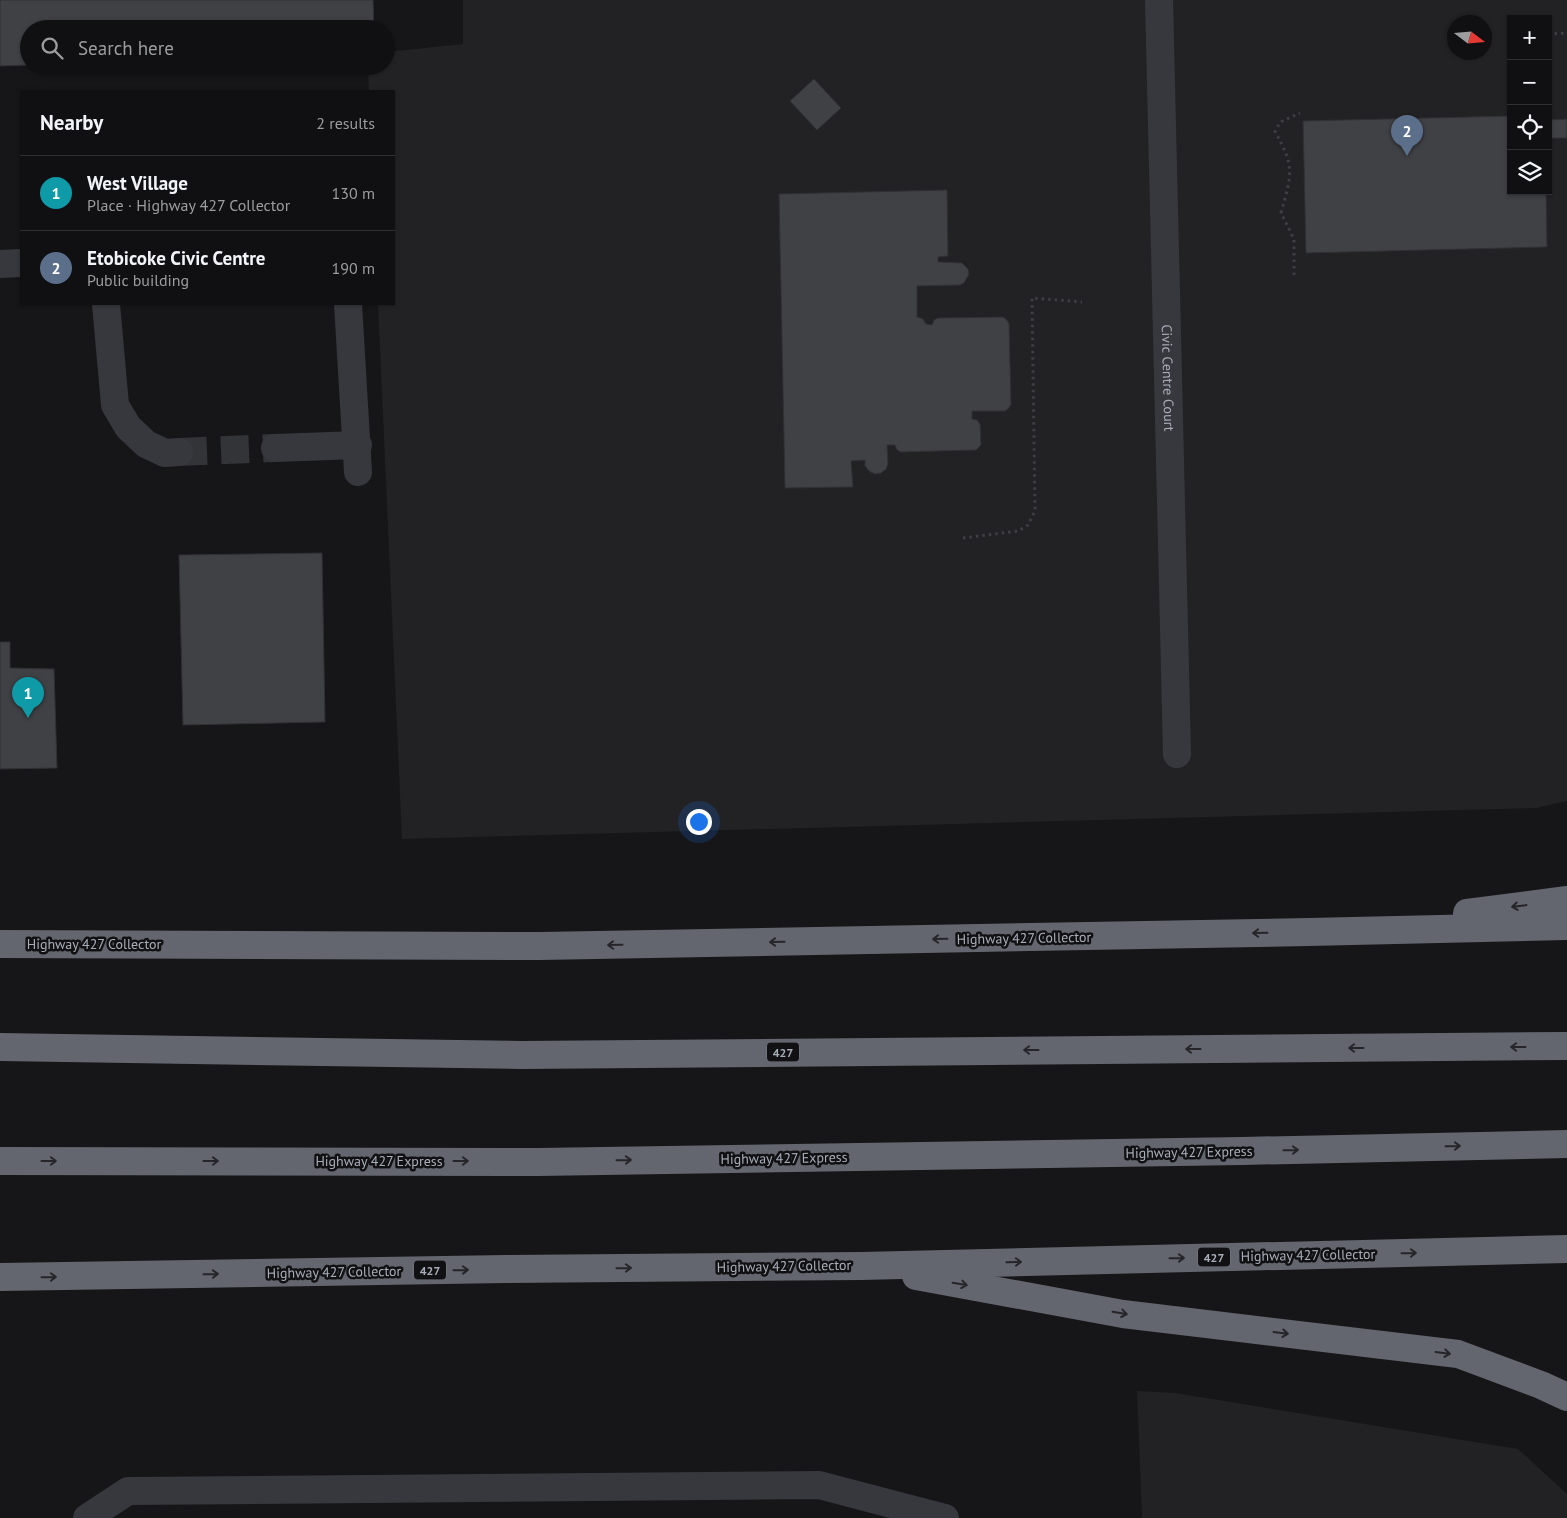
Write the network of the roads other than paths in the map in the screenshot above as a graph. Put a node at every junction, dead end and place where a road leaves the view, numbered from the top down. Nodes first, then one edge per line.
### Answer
1 (1159, 0) edge
2 (20, 263) edge
3 (0, 264) edge
4 (106, 305) edge
5 (348, 305) edge
6 (358, 445) junction
7 (275, 448) tunnel mouth
8 (179, 452) tunnel mouth
9 (358, 472) dead end
10 (1177, 754) dead end
11 (1567, 900) edge
12 (1567, 926) edge
13 (1308, 932) junction
14 (0, 944) edge
15 (1567, 1046) edge
16 (0, 1047) edge
17 (1567, 1144) edge
18 (0, 1160) edge
19 (1567, 1249) edge
20 (861, 1266) junction
21 (0, 1278) edge
22 (1567, 1397) edge
23 (87, 1518) edge
24 (945, 1518) edge

1 - 10 street, Civic Centre Court
2 - 3 street
4 - 8 street
5 - 6 street
6 - 7 street
6 - 9 street
11 -> 13 highway
12 - 13 highway, Highway 427 Collector
13 -> 14 highway, Highway 427 Collector
15 -> 16 highway, 427
18 -> 17 highway, Highway 427 Express
20 -> 19 highway, Highway 427 Collector / 427
21 -> 20 highway, Highway 427 Collector / 427
20 -> 22 highway
23 - 24 street

